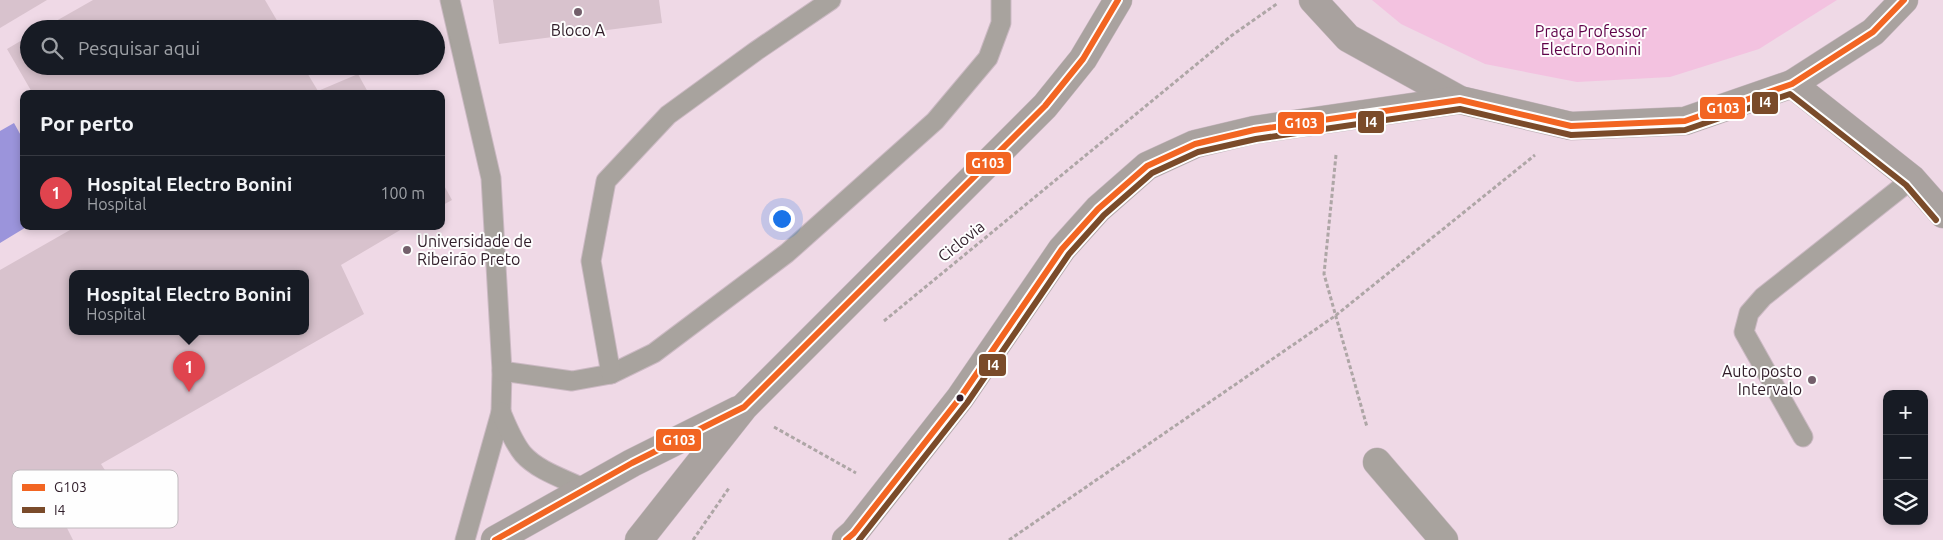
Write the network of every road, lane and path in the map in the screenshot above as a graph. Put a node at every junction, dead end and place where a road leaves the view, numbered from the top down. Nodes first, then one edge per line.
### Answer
1 (450, 0) edge
2 (831, 0) edge
3 (1002, 0) edge
4 (1118, 0) edge
5 (1283, 0) edge
6 (1314, 0) edge
7 (1904, 0) edge
8 (1792, 84) junction
9 (1460, 100) junction
10 (1340, 118) junction
11 (1571, 126) junction
12 (1912, 180) junction
13 (1943, 214) edge
14 (1336, 316) junction
15 (878, 327) dead end
16 (502, 371) junction
17 (611, 374) junction
18 (744, 407) junction
19 (501, 412) junction
20 (782, 422) dead end
21 (776, 428) junction
22 (770, 435) dead end
23 (1803, 437) dead end
24 (1377, 462) joint
25 (730, 487) dead end
26 (585, 489) junction
27 (887, 490) junction
28 (465, 540) edge
29 (495, 540) edge
30 (639, 540) edge
31 (693, 540) edge
32 (846, 540) edge
33 (1009, 540) edge
34 (1444, 540) edge

1 - 16 lane
2 - 17 lane
3 - 17 lane
4 - 18 main road
5 - 15 path, Ciclovia
6 - 9 main road
7 - 8 main road
8 - 11 main road
8 - 12 main road
9 - 10 main road
9 - 11 main road
10 - 14 path
10 - 27 main road
11 - 14 path
12 - 13 main road
12 - 23 lane
14 - 24 path
14 - 33 path
16 - 17 lane
16 - 19 lane
18 - 21 path
18 - 26 main road
18 - 30 main road
19 - 26 lane
19 - 28 lane
20 - 21 path
21 - 22 path
21 - 27 path
24 - 34 street
25 - 31 path
26 - 29 main road
27 - 32 main road

